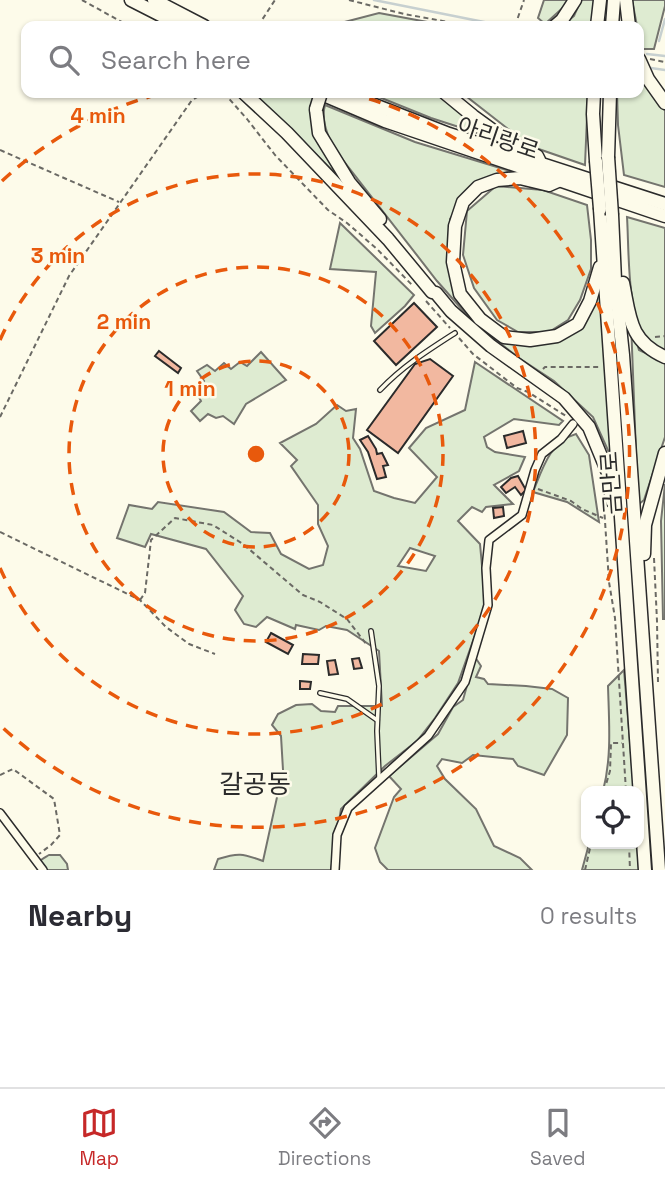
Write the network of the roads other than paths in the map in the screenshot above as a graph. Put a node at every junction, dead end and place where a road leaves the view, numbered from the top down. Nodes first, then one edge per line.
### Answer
1 (131, 0) edge
2 (575, 0) edge
3 (600, 0) edge
4 (614, 0) edge
5 (626, 0) edge
6 (152, 5) edge
7 (175, 21) edge
8 (192, 21) edge
9 (560, 21) edge
10 (598, 21) edge
11 (612, 21) edge
12 (628, 21) edge
13 (645, 59) edge
14 (249, 98) edge
15 (319, 98) edge
16 (332, 98) edge
17 (357, 98) edge
18 (451, 98) edge
19 (594, 98) edge
20 (609, 98) edge
21 (665, 103) edge
22 (602, 159) junction
23 (540, 164) junction
24 (558, 181) junction
25 (662, 209) edge
26 (603, 257) junction
27 (615, 280) junction
28 (431, 297) junction
29 (454, 333) road end
30 (665, 357) edge
31 (380, 390) dead end
32 (573, 424) road end
33 (665, 453) edge
34 (622, 531) junction
35 (639, 583) junction
36 (371, 631) dead end
37 (320, 693) dead end
38 (377, 720) junction
39 (379, 779) junction
40 (1, 818) edge
41 (43, 870) edge
42 (335, 870) edge
43 (645, 870) edge
44 (659, 870) edge

1 - 6 highway
2 - 9 highway
3 - 10 highway
4 - 11 highway
5 - 12 highway
6 - 7 highway
6 - 8 highway
13 - 21 highway
14 - 28 highway
15 - 28 highway, bridge
16 - 24 highway, 아리랑로
17 - 23 highway, 아리랑로
18 - 23 highway
19 - 22 highway, 금만로
20 - 22 highway, 금만로
22 - 26 highway, 금만로, bridge
22 - 27 highway, 금만로, bridge
23 - 25 highway, 아리랑로
24 - 25 highway, 아리랑로
24 - 26 highway
26 - 34 highway, 금만로
27 - 30 highway
27 - 35 highway, 금만로
28 - 34 highway
29 - 31 lane
32 - 39 street
33 - 35 highway
34 - 43 highway, 금만로
35 - 44 highway, 금만로
36 - 38 lane
37 - 38 lane
38 - 39 lane
39 - 42 street
40 - 41 street

